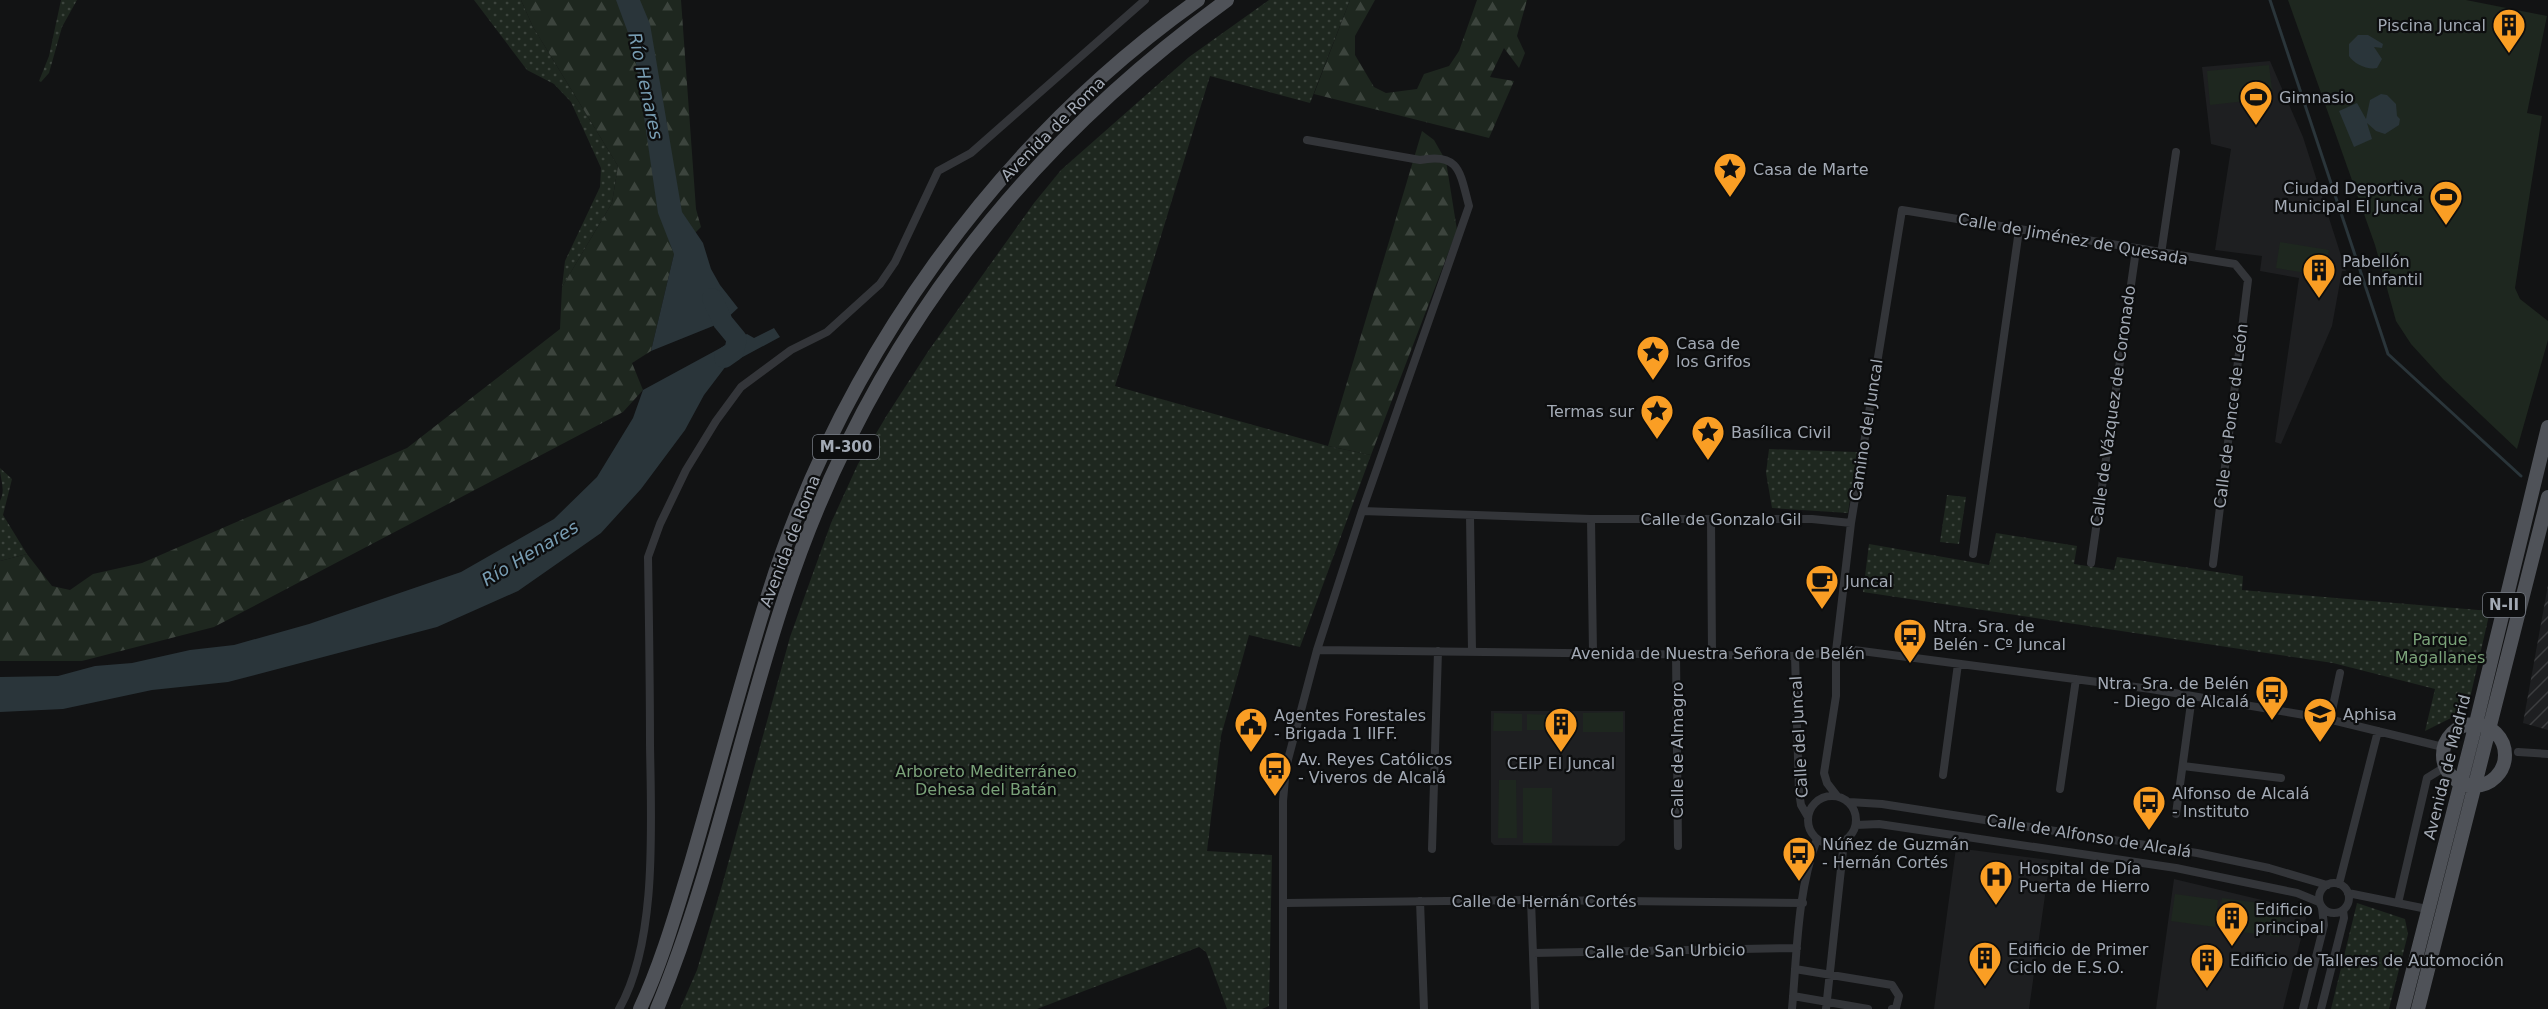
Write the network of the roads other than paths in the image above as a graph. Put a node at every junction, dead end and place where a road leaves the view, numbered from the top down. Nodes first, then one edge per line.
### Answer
1 (1144, 0) edge
2 (1198, 0) edge
3 (1227, 0) edge
4 (1307, 140) dead end
5 (2176, 152) dead end
6 (1902, 210) joint
7 (2019, 230) junction
8 (2136, 250) junction
9 (2161, 254) junction
10 (2242, 270) joint
11 (2548, 427) edge
12 (2548, 497) edge
13 (1362, 511) junction
14 (1470, 516) junction
15 (1590, 519) junction
16 (1711, 520) junction
17 (1851, 523) junction
18 (1973, 554) dead end
19 (2091, 563) dead end
20 (2213, 564) dead end
21 (1317, 650) junction
22 (1438, 651) junction
23 (1472, 651) junction
24 (1836, 651) junction
25 (1593, 652) junction
26 (1676, 653) junction
27 (1712, 654) junction
28 (1795, 656) junction
29 (1958, 664) junction
30 (2340, 673) dead end
31 (2076, 680) junction
32 (2192, 696) junction
33 (2330, 720) junction
34 (2476, 723) junction
35 (2490, 728) junction
36 (2378, 731) junction
37 (2443, 747) junction
38 (2518, 752) dead end
39 (2548, 754) edge
40 (2183, 766) junction
41 (2445, 767) junction
42 (1943, 775) dead end
43 (2281, 778) dead end
44 (2461, 784) junction
45 (2475, 786) junction
46 (2060, 789) dead end
47 (1837, 796) junction
48 (1849, 802) junction
49 (2176, 814) dead end
50 (1808, 817) junction
51 (1857, 825) junction
52 (1817, 839) junction
53 (1844, 842) junction
54 (1678, 846) dead end
55 (1432, 849) dead end
56 (2338, 884) junction
57 (2327, 885) junction
58 (2448, 885) junction
59 (2348, 893) junction
60 (1531, 900) junction
61 (1420, 901) junction
62 (1285, 903) junction
63 (1803, 903) junction
64 (2398, 903) junction
65 (2321, 905) junction
66 (2427, 909) junction
67 (2343, 910) junction
68 (1797, 948) junction
69 (1533, 953) junction
70 (1795, 969) junction
71 (1830, 974) junction
72 (1793, 996) junction
73 (1826, 1006) edge
74 (619, 1009) edge
75 (640, 1009) edge
76 (657, 1009) edge
77 (1283, 1009) edge
78 (1424, 1009) edge
79 (1535, 1009) edge
80 (1792, 1009) edge
81 (1868, 1009) edge
82 (1892, 1009) edge
83 (2302, 1009) edge
84 (2322, 1009) edge
85 (2403, 1009) edge
86 (2418, 1009) edge

1 - 74 street
2 - 75 main road, Avenida de Roma / M-300
3 - 76 main road, Avenida de Roma / M-300
4 - 13 street
5 - 9 street
6 - 7 street, Calle de Jiménez de Quesada
6 - 17 street, Camino del Juncal
7 - 8 street, Calle de Jiménez de Quesada
7 - 18 street
8 - 9 street, Calle de Jiménez de Quesada
8 - 19 street, Calle de Vázquez de Coronado
9 - 10 street, Calle de Jiménez de Quesada
10 - 20 street, Calle de Ponce de León
11 - 34 main road, Avenida de Madrid / N-II
12 - 35 main road, Avenida de Madrid / N-II
13 - 14 street
13 - 21 street
14 - 15 street, Calle de Gonzalo Gil
14 - 23 street
15 - 16 street, Calle de Gonzalo Gil
15 - 25 street
16 - 17 street, Calle de Gonzalo Gil
16 - 27 street
17 - 24 street, Camino del Juncal
21 - 22 street, Avenida de Nuestra Señora de Belén
21 - 62 street
22 - 23 street, Avenida de Nuestra Señora de Belén
22 - 55 street
23 - 25 street, Avenida de Nuestra Señora de Belén
24 - 28 street, Avenida de Nuestra Señora de Belén
24 - 29 street, Avenida de Nuestra Señora de Belén
24 - 47 street, Calle del Juncal
25 - 26 street, Avenida de Nuestra Señora de Belén
26 - 27 street, Avenida de Nuestra Señora de Belén
26 - 54 street, Calle de Almagro
27 - 28 street, Avenida de Nuestra Señora de Belén
28 - 50 street, Calle del Juncal
29 - 31 street, Avenida de Nuestra Señora de Belén
29 - 42 street
30 - 33 street
31 - 32 street, Avenida de Nuestra Señora de Belén
31 - 46 street
32 - 33 street, Avenida de Nuestra Señora de Belén
32 - 40 street
33 - 36 street, Avenida de Nuestra Señora de Belén
34 - 35 main road
34 - 37 main road
34 - 44 main road, Avenida de Madrid / N-II
35 - 45 main road, Avenida de Madrid / N-II
35 - 45 main road
36 - 37 street, Avenida de Nuestra Señora de Belén
36 - 56 street
37 - 41 main road
38 - 39 street
40 - 43 street
40 - 49 street
41 - 44 main road
41 - 64 street
44 - 45 main road
44 - 66 main road, Avenida de Madrid / N-II
45 - 58 main road, Avenida de Madrid / N-II
47 - 48 street
47 - 50 street
48 - 51 street
48 - 57 street, Calle de Alfonso de Alcalá
50 - 52 street
51 - 53 street
51 - 65 street, Calle de Alfonso de Alcalá
52 - 53 street
52 - 63 street
53 - 71 street
56 - 57 street
56 - 59 street
57 - 65 street
58 - 66 street
58 - 86 main road, Avenida de Madrid / N-II
59 - 64 street
59 - 67 street
60 - 61 street, Calle de Hernán Cortés
60 - 63 street, Calle de Hernán Cortés
60 - 69 street
61 - 62 street, Calle de Hernán Cortés
61 - 78 street
62 - 77 street
63 - 68 street
64 - 66 street
65 - 67 street
65 - 83 street
66 - 85 main road, Avenida de Madrid / N-II
67 - 84 street
68 - 69 street, Calle de San Urbicio
68 - 70 street
69 - 79 street
70 - 71 street
70 - 72 street
71 - 73 street
71 - 82 street
72 - 73 street
72 - 80 street
73 - 81 street

